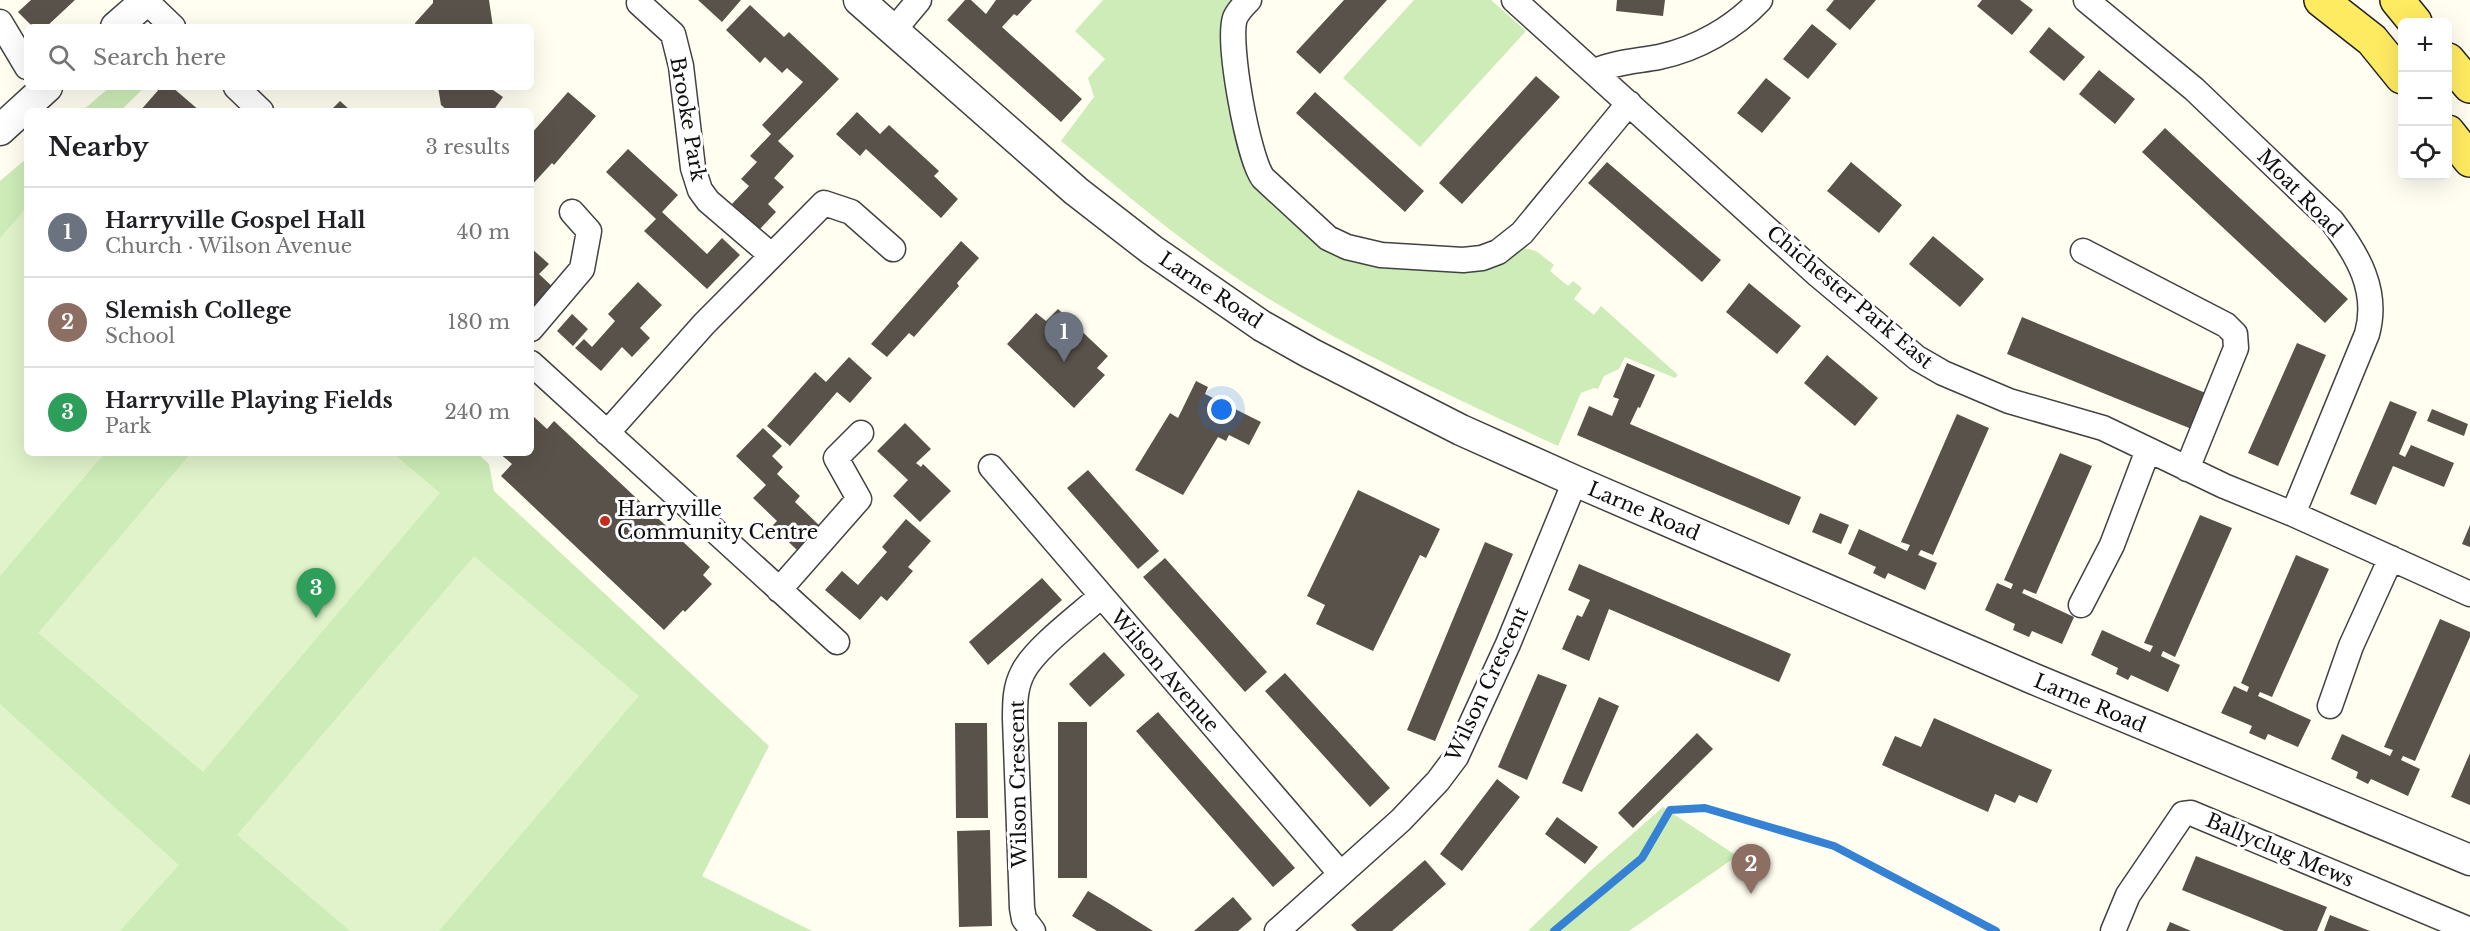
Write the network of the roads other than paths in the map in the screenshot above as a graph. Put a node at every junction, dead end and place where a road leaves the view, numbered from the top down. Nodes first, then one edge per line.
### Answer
1 (146, 0) edge
2 (859, 0) edge
3 (920, 0) edge
4 (1250, 0) edge
5 (1514, 0) edge
6 (1760, 0) edge
7 (2086, 0) edge
8 (2321, 0) edge
9 (2397, 0) edge
10 (639, 3) dead end
11 (2412, 18) edge
12 (0, 22) edge
13 (119, 24) edge
14 (170, 24) edge
15 (894, 30) junction
16 (24, 60) edge
17 (2452, 65) edge
18 (1595, 71) junction
19 (2399, 72) edge
20 (2470, 86) edge
21 (33, 90) edge
22 (239, 90) edge
23 (1629, 103) junction
24 (258, 108) edge
25 (0, 130) edge
26 (2452, 137) edge
27 (2470, 160) edge
28 (573, 212) dead end
29 (893, 249) dead end
30 (2083, 251) dead end
31 (771, 255) junction
32 (534, 325) edge
33 (534, 366) edge
34 (607, 432) junction
35 (861, 432) dead end
36 (2148, 450) junction
37 (991, 467) dead end
38 (2187, 469) junction
39 (1575, 481) junction
40 (2294, 514) junction
41 (2391, 558) junction
42 (779, 590) junction
43 (2470, 594) edge
44 (1101, 596) junction
45 (2081, 605) dead end
46 (837, 642) dead end
47 (2330, 706) dead end
48 (2470, 860) edge
49 (1340, 873) junction
50 (2470, 930) edge
51 (1033, 931) edge
52 (1277, 931) edge
53 (2112, 931) edge

1 - 13 street
1 - 14 street
2 - 15 street, Larne Road
3 - 15 street
4 - 23 street
5 - 18 street, Chichester Park East
6 - 18 street
7 - 40 street, Moat Road
8 - 19 main road
9 - 11 main road
10 - 31 street, Brooke Park
12 - 16 street
15 - 39 street, Larne Road
17 - 20 main road
18 - 23 street, Chichester Park East
21 - 25 street
22 - 24 street
23 - 36 street, Chichester Park East
26 - 27 main road
28 - 32 street
29 - 31 street
30 - 38 street
31 - 34 street
33 - 34 street
34 - 42 street
35 - 42 street
36 - 38 street, Chichester Park East
36 - 45 street
37 - 44 street, Wilson Avenue
38 - 40 street, Chichester Park East
39 - 48 street, Larne Road
39 - 49 street, Wilson Crescent
40 - 41 street, Chichester Park East
41 - 43 street, Chichester Park East
41 - 47 street
42 - 46 street
44 - 49 street, Wilson Avenue
44 - 51 street, Wilson Crescent
49 - 52 street, Wilson Crescent
50 - 53 street, Ballyclug Mews

